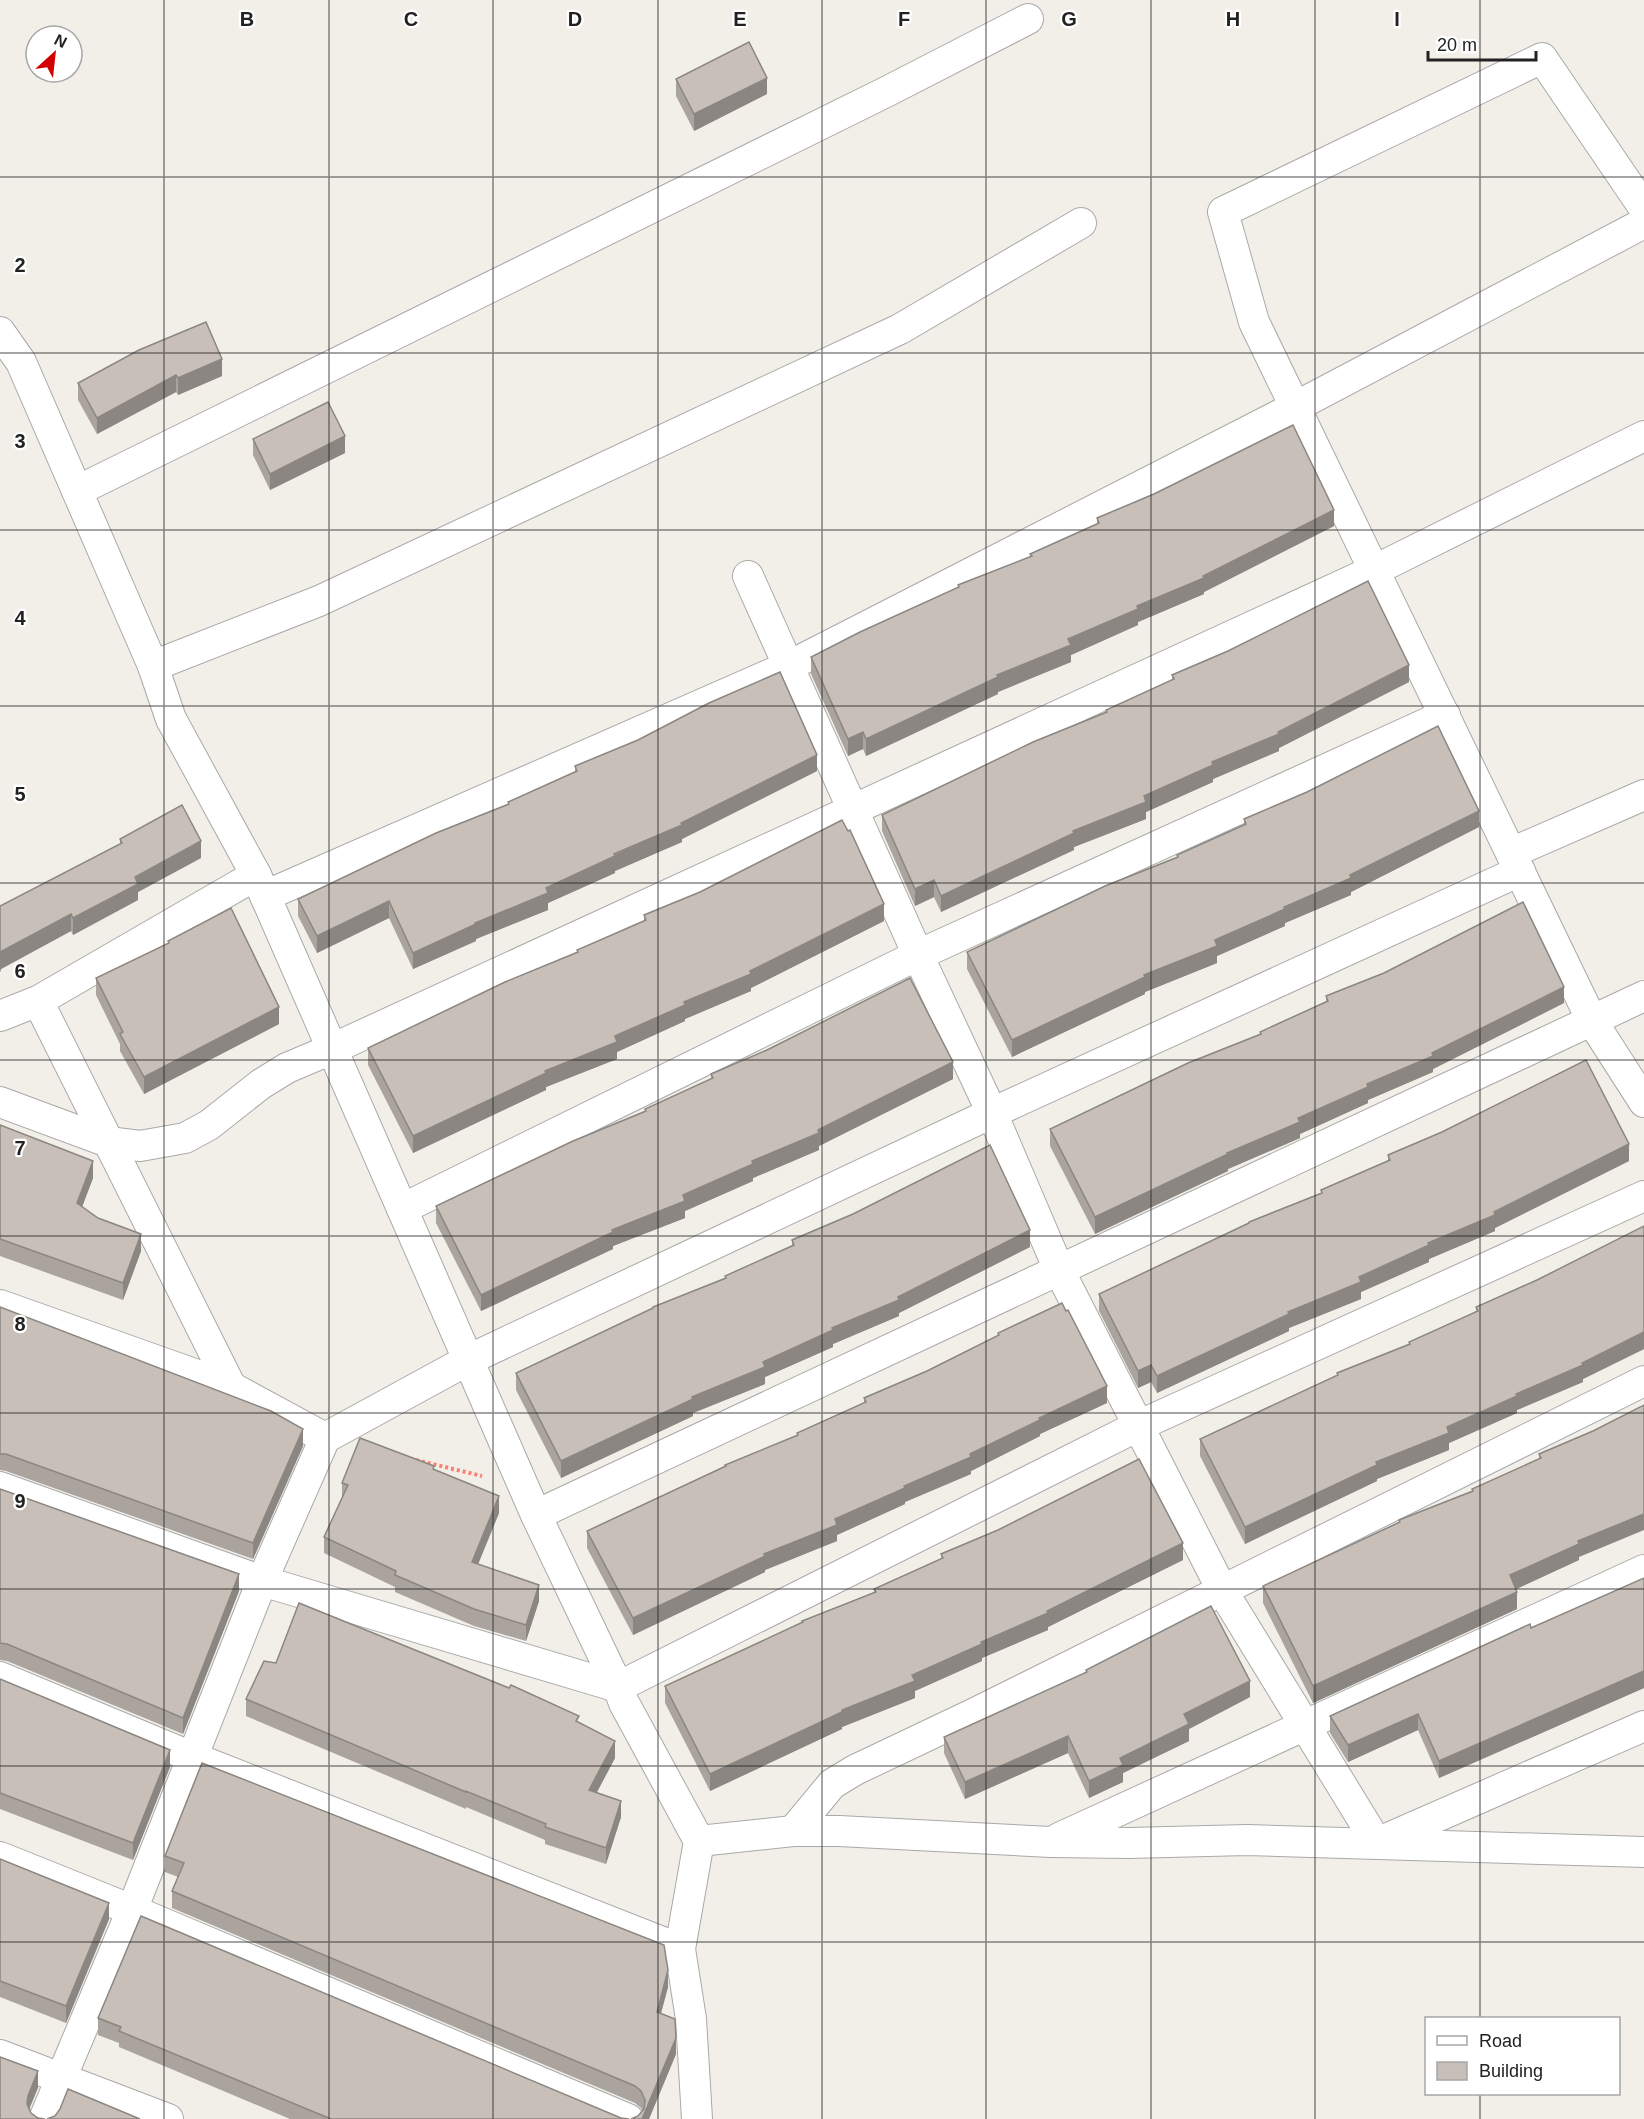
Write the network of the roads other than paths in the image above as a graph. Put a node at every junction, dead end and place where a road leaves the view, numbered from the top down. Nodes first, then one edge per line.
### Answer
1 (1028, 19) dead end
2 (1644, 208) edge
3 (1081, 223) dead end
4 (1644, 223) edge
5 (0, 332) edge
6 (1295, 406) junction
7 (1644, 436) edge
8 (77, 491) junction
9 (1375, 570) junction
10 (748, 576) dead end
11 (153, 666) junction
12 (789, 666) junction
13 (1445, 715) junction
14 (1644, 795) edge
15 (852, 809) junction
16 (1516, 862) junction
17 (261, 885) junction
18 (918, 955) junction
19 (1644, 996) edge
20 (38, 1001) junction
21 (0, 1016) edge
22 (1592, 1020) junction
23 (333, 1049) junction
24 (0, 1101) edge
25 (1644, 1102) edge
26 (992, 1113) junction
27 (108, 1142) junction
28 (1644, 1196) edge
29 (402, 1209) junction
30 (1059, 1270) junction
31 (0, 1305) edge
32 (468, 1360) junction
33 (1644, 1381) edge
34 (231, 1387) junction
35 (1138, 1426) junction
36 (325, 1437) junction
37 (0, 1487) edge
38 (536, 1515) junction
39 (1644, 1570) edge
40 (262, 1581) junction
41 (1222, 1590) junction
42 (0, 1677) edge
43 (618, 1687) junction
44 (1305, 1725) junction
45 (1644, 1726) edge
46 (192, 1756) junction
47 (793, 1831) junction
48 (699, 1841) junction
49 (1051, 1842) junction
50 (1377, 1843) junction
51 (1644, 1852) edge
52 (0, 1857) edge
53 (132, 1910) junction
54 (680, 1949) junction
55 (0, 2055) edge
56 (61, 2079) junction
57 (44, 2119) edge
58 (168, 2119) edge
59 (628, 2119) edge
60 (697, 2119) edge

1 - 8 street
2 - 6 street
3 - 11 street
4 - 6 street
5 - 8 street
6 - 9 street
6 - 12 street
7 - 9 street
8 - 11 street
9 - 13 street
9 - 15 street
10 - 12 street
11 - 17 street
12 - 15 street
12 - 17 street
13 - 16 street
13 - 18 street
14 - 16 street
15 - 18 street
15 - 23 street
16 - 22 street
16 - 26 street
17 - 20 street
17 - 23 street
18 - 26 street
18 - 29 street
19 - 22 street
20 - 21 street
20 - 27 street
22 - 25 street
22 - 30 street
23 - 27 street
23 - 29 street
24 - 27 street
26 - 30 street
26 - 32 street
27 - 34 street
28 - 35 street
29 - 32 street
30 - 35 street
30 - 38 street
31 - 34 street
32 - 36 street
32 - 38 street
33 - 41 street
34 - 36 street
35 - 41 street
35 - 43 street
36 - 40 street
37 - 40 street
38 - 43 street
39 - 44 street
40 - 43 street
40 - 46 street
41 - 44 street
41 - 47 street
42 - 46 street
43 - 48 street
44 - 49 street
44 - 50 street
45 - 50 street
46 - 53 street
46 - 54 street
47 - 48 street
47 - 49 street
48 - 54 street
49 - 50 street
50 - 51 street
52 - 53 street
53 - 56 street
53 - 59 street
54 - 60 street
55 - 56 street
56 - 57 street
56 - 58 street

